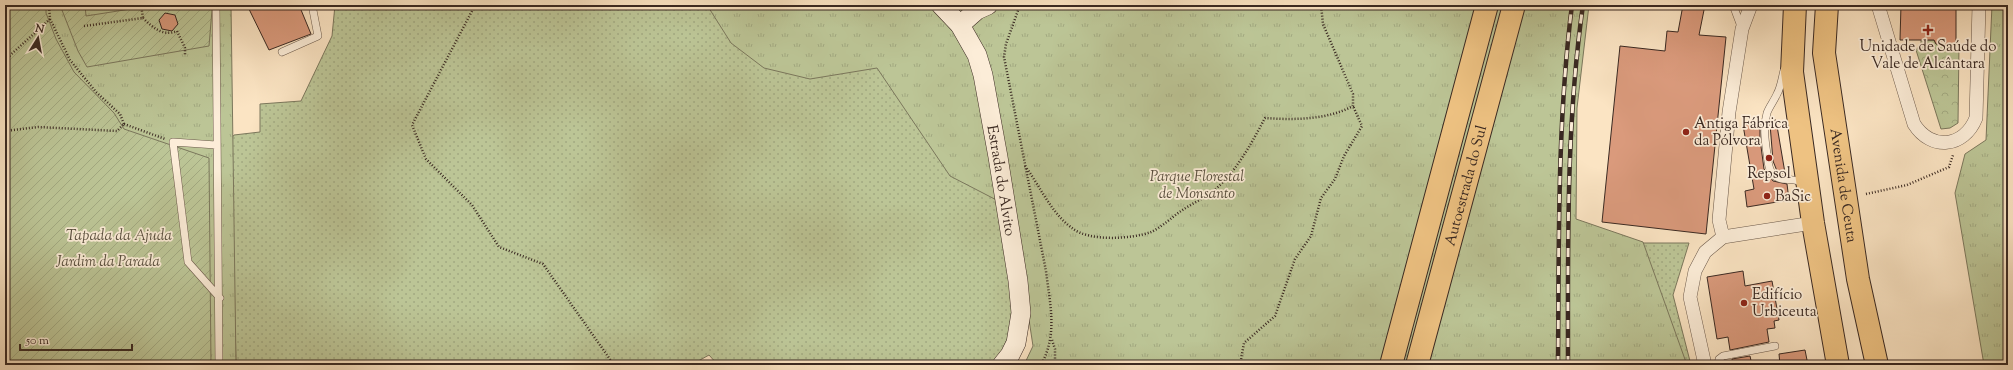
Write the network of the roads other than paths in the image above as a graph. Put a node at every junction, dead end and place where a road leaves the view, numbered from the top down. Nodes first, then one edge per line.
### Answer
1 (216, 5) edge
2 (312, 5) edge
3 (941, 5) edge
4 (988, 5) edge
5 (1487, 5) edge
6 (1514, 5) edge
7 (1733, 5) edge
8 (1751, 5) edge
9 (1795, 5) edge
10 (1827, 5) edge
11 (1878, 5) edge
12 (1979, 5) edge
13 (960, 25) junction
14 (1794, 27) junction
15 (1742, 29) junction
16 (282, 52) dead end
17 (216, 145) junction
18 (1809, 195) junction
19 (1813, 223) junction
20 (1723, 237) junction
21 (220, 298) junction
22 (1775, 346) dead end
23 (219, 365) edge
24 (1002, 365) edge
25 (1391, 365) edge
26 (1417, 365) edge
27 (1705, 365) edge
28 (1718, 365) edge
29 (1838, 365) edge
30 (1877, 365) edge

1 - 17 lane
2 - 16 lane
3 - 13 street, Estrada do Alvito
4 - 13 street
5 - 25 highway, Autoestrada do Sul
6 - 26 highway, Autoestrada do Sul
7 - 15 lane
8 - 15 street
9 - 14 highway
10 - 30 highway, Avenida de Ceuta
11 - 12 street
13 - 24 street, Estrada do Alvito
14 - 18 highway
14 - 18 lane
15 - 20 street
17 - 21 lane
17 - 21 lane
18 - 19 highway
19 - 20 street
19 - 29 highway
20 - 27 street
21 - 23 lane
22 - 28 lane

